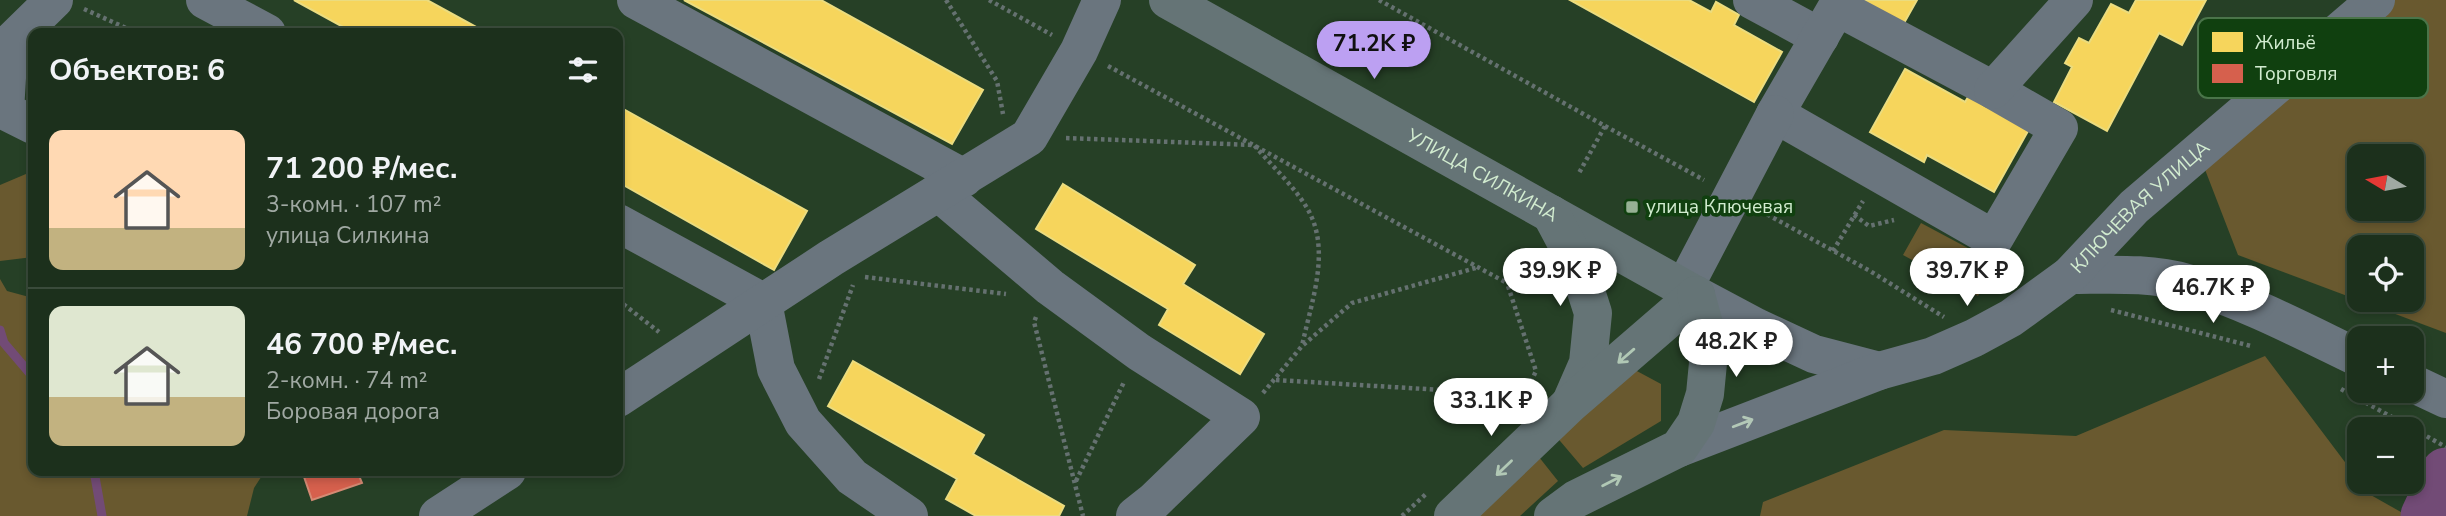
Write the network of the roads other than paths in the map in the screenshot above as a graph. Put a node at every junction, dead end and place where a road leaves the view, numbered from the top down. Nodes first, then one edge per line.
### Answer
1 (205, 0) edge
2 (636, 0) edge
3 (1102, 0) edge
4 (1168, 0) edge
5 (1752, 0) edge
6 (2074, 0) edge
7 (2376, 0) edge
8 (65, 3) edge
9 (1833, 15) edge
10 (2355, 18) edge
11 (258, 28) edge
12 (4, 42) edge
13 (1993, 90) junction
14 (2261, 98) edge
15 (1775, 114) junction
16 (28, 122) edge
17 (951, 185) junction
18 (1551, 214) junction
19 (623, 226) edge
20 (2070, 275) junction
21 (1690, 291) junction
22 (764, 302) junction
23 (2347, 352) edge
24 (1879, 371) junction
25 (2424, 389) edge
26 (623, 395) edge
27 (2446, 399) edge
28 (1571, 403) junction
29 (1679, 448) junction
30 (499, 476) edge
31 (438, 516) edge
32 (909, 516) edge
33 (1135, 516) edge
34 (1453, 516) edge
35 (1553, 516) edge

1 - 11 street
2 - 17 street
3 - 17 street
4 - 18 main road, УЛИЦА СИЛКИНА
5 - 9 street
6 - 13 street
7 - 10 street, КЛЮЧЕВАЯ УЛИЦА
8 - 12 street
9 - 13 street
9 - 15 street
12 - 16 street
13 - 15 street
14 - 20 street, КЛЮЧЕВАЯ УЛИЦА
15 - 21 street
17 - 22 street
17 - 33 street
18 - 21 main road, УЛИЦА СИЛКИНА
18 - 28 main road
19 - 22 street
20 - 23 street
20 - 24 street, КЛЮЧЕВАЯ УЛИЦА
21 - 24 street, УЛИЦА СИЛКИНА
21 -> 28 main road
21 - 29 main road
22 - 26 street
22 - 32 street
29 -> 24 street, КЛЮЧЕВАЯ УЛИЦА
25 - 27 street
28 -> 34 main road
35 -> 29 main road
30 - 31 street

